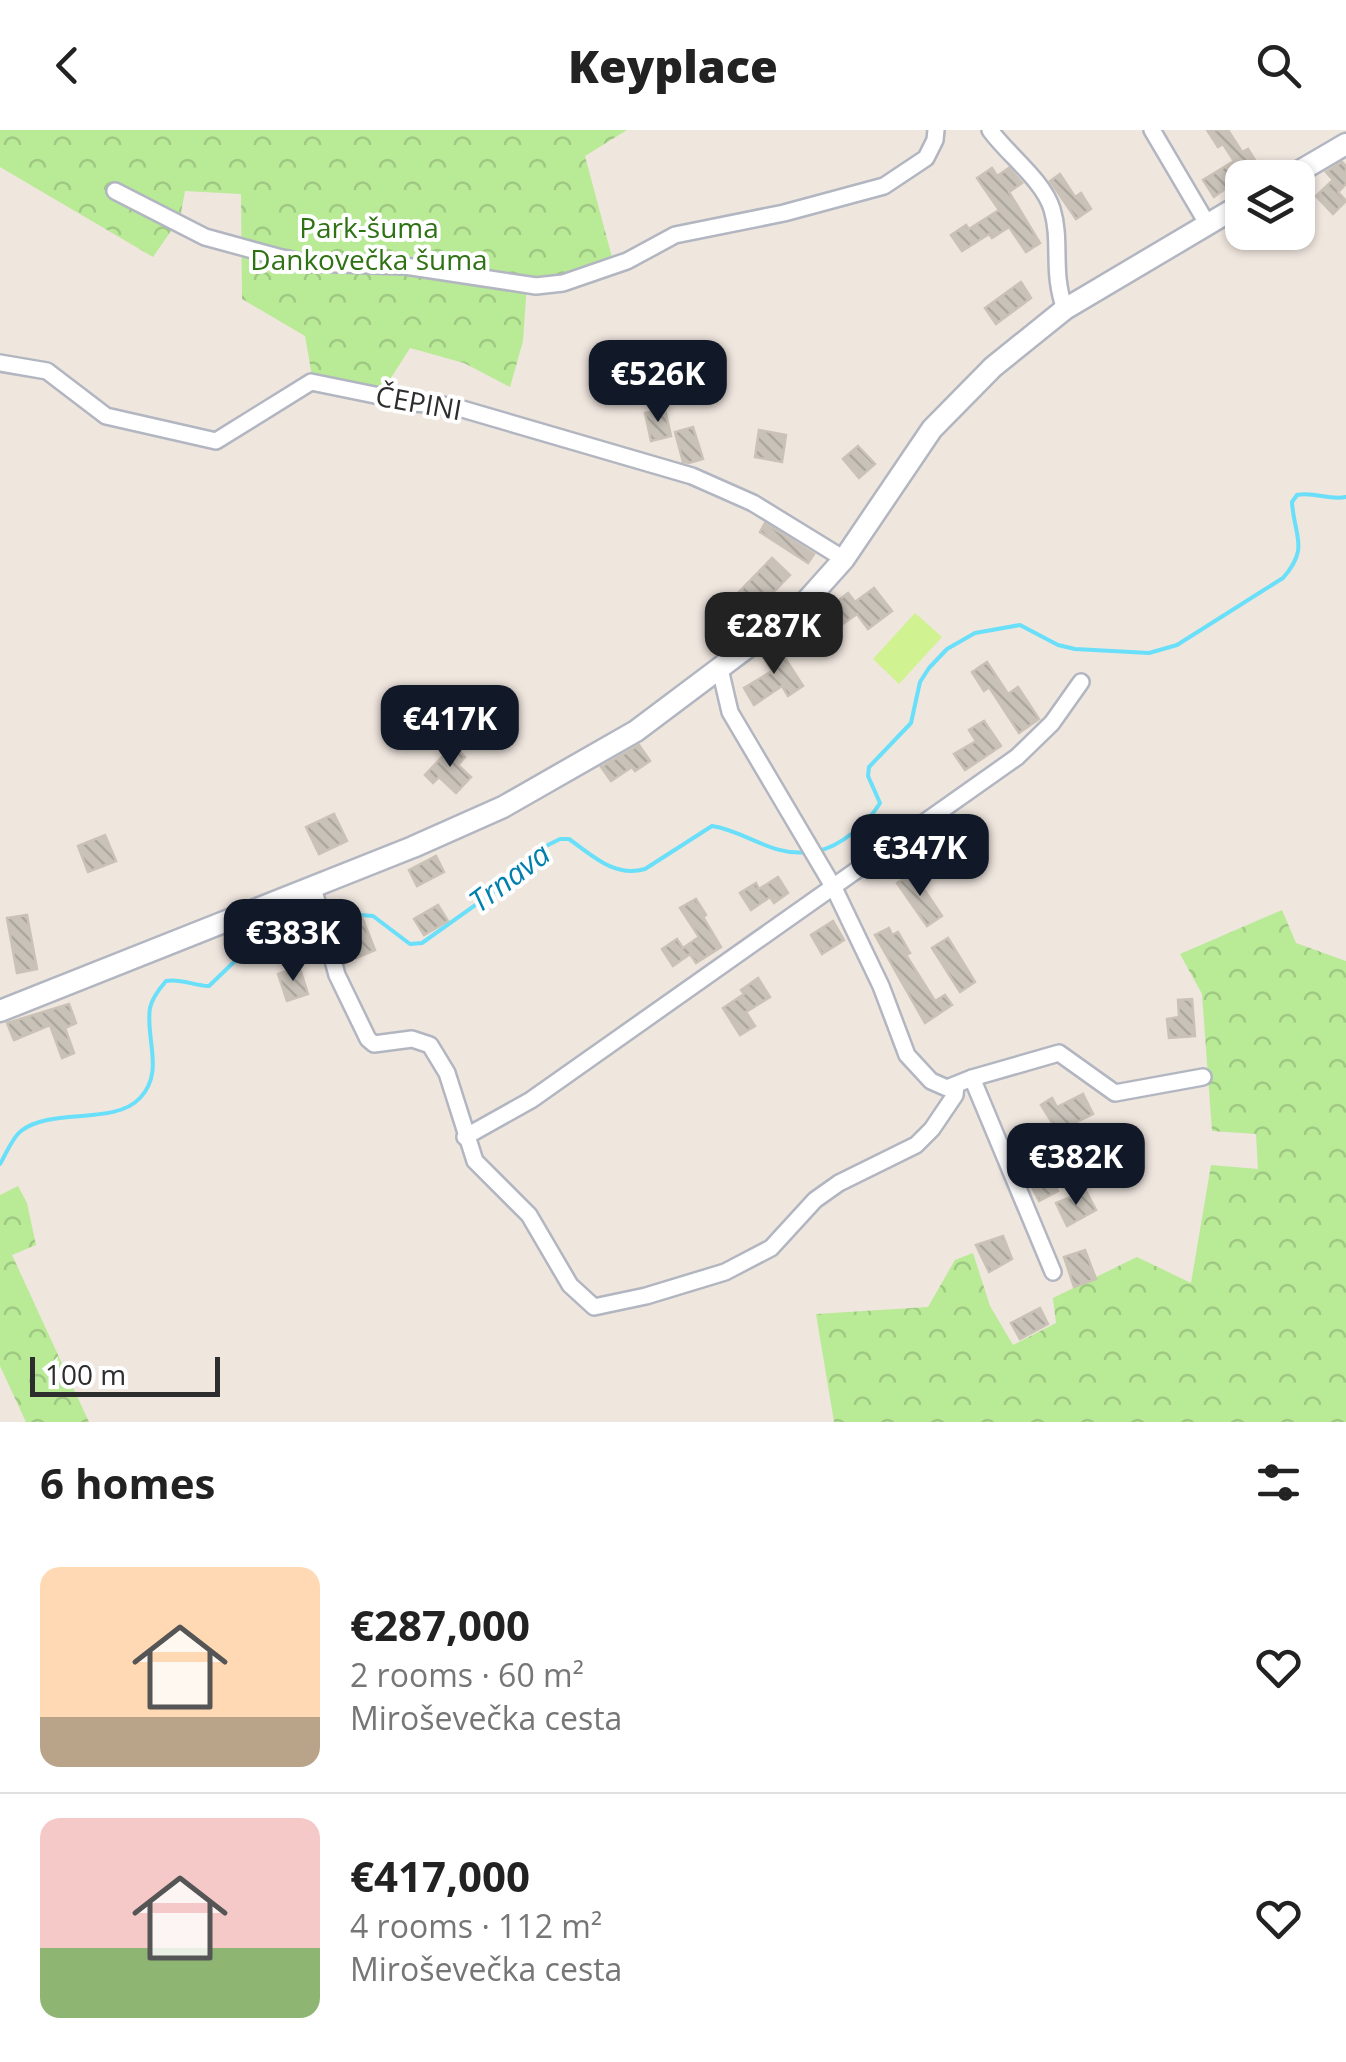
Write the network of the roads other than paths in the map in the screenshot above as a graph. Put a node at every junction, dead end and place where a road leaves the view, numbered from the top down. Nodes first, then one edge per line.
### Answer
1 (936, 130) edge
2 (990, 130) edge
3 (1152, 130) edge
4 (1346, 144) edge
5 (1315, 162) edge
6 (115, 191) dead end
7 (1225, 214) edge
8 (1208, 225) junction
9 (1065, 309) junction
10 (0, 363) edge
11 (844, 560) junction
12 (720, 670) junction
13 (1082, 682) dead end
14 (312, 886) junction
15 (834, 888) junction
16 (0, 1011) edge
17 (1203, 1077) dead end
18 (972, 1078) junction
19 (956, 1085) junction
20 (465, 1137) junction
21 (1053, 1272) dead end

1 - 6 street
2 - 9 street
3 - 8 street
4 - 5 main road
7 - 8 main road
8 - 9 main road
9 - 11 main road
10 - 11 street, ČEPINI
11 - 12 main road
12 - 14 main road
12 - 15 street
13 - 15 street
14 - 16 main road
14 - 20 street
15 - 19 street
15 - 20 street
17 - 18 street
18 - 19 street
18 - 21 street
19 - 20 street

